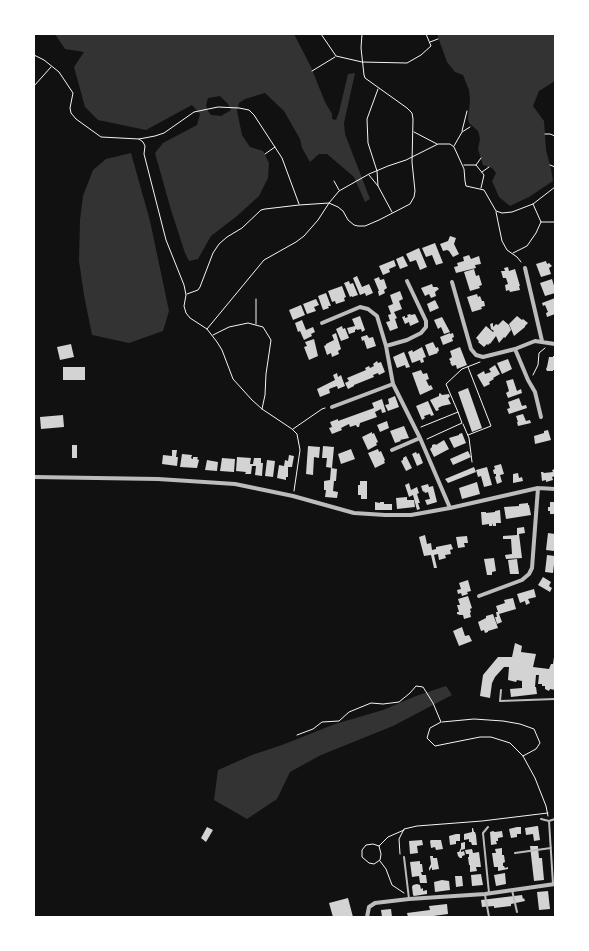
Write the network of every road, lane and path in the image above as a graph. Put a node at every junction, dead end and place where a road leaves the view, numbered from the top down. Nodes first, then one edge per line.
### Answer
1 (321, 34) edge
2 (362, 34) edge
3 (426, 34) edge
4 (438, 39) dead end
5 (430, 42) junction
6 (34, 55) edge
7 (336, 56) junction
8 (362, 62) junction
9 (52, 66) junction
10 (312, 71) dead end
11 (34, 86) edge
12 (379, 88) junction
13 (467, 111) dead end
14 (470, 127) dead end
15 (413, 132) junction
16 (462, 132) junction
17 (545, 134) dead end
18 (555, 136) edge
19 (139, 139) junction
20 (438, 144) junction
21 (454, 146) junction
22 (276, 147) junction
23 (265, 154) dead end
24 (413, 156) junction
25 (481, 158) dead end
26 (462, 165) junction
27 (476, 165) junction
28 (550, 165) dead end
29 (489, 167) dead end
30 (555, 167) edge
31 (377, 171) junction
32 (481, 172) junction
33 (369, 174) junction
34 (334, 181) dead end
35 (378, 186) junction
36 (555, 187) edge
37 (480, 189) junction
38 (339, 191) junction
39 (329, 203) junction
40 (533, 204) junction
41 (299, 205) junction
42 (392, 212) junction
43 (496, 212) junction
44 (541, 222) junction
45 (555, 222) edge
46 (513, 254) junction
47 (525, 268) joint
48 (408, 281) dead end
49 (452, 282) dead end
50 (186, 294) junction
51 (256, 299) dead end
52 (322, 323) dead end
53 (256, 325) junction
54 (207, 329) junction
55 (212, 335) junction
56 (542, 341) junction
57 (554, 344) edge
58 (386, 346) junction
59 (515, 349) junction
60 (483, 357) junction
61 (468, 367) junction
62 (529, 382) junction
63 (393, 384) junction
64 (332, 407) joint
65 (262, 409) junction
66 (458, 412) junction
67 (542, 417) dead end
68 (462, 423) junction
69 (292, 429) junction
70 (416, 429) junction
71 (468, 435) junction
72 (421, 440) junction
73 (392, 450) dead end
74 (472, 462) dead end
75 (34, 478) edge
76 (538, 488) junction
77 (555, 488) edge
78 (293, 496) junction
79 (450, 508) junction
80 (479, 596) dead end
81 (501, 690) dead end
82 (555, 699) edge
83 (441, 722) junction
84 (297, 735) dead end
85 (523, 756) junction
86 (548, 813) junction
87 (541, 819) dead end
88 (555, 819) edge
89 (549, 821) junction
90 (488, 827) dead end
91 (404, 829) junction
92 (379, 846) junction
93 (551, 848) junction
94 (515, 853) dead end
95 (400, 857) dead end
96 (404, 857) dead end
97 (380, 860) junction
98 (554, 884) edge
99 (512, 889) junction
100 (404, 893) dead end
101 (487, 893) junction
102 (409, 899) junction
103 (517, 912) dead end
104 (367, 917) edge
105 (489, 917) edge

1 - 7 path
2 - 8 path
3 - 5 path
4 - 5 path
5 - 8 path
6 - 9 path
7 - 8 path
7 - 10 path
8 - 12 path
9 - 11 path
9 - 19 path
12 - 15 path
12 - 31 path
13 - 16 path
14 - 16 path
15 - 20 path
15 - 24 path
16 - 21 path
17 - 18 path
19 - 22 path
19 - 50 path
20 - 21 path
20 - 24 path
21 - 26 path
22 - 23 path
22 - 41 path
24 - 31 path
24 - 42 path
25 - 27 path
26 - 27 path
26 - 37 path
27 - 32 path
28 - 30 path
29 - 32 path
31 - 33 path
31 - 35 path
32 - 37 path
33 - 35 path
33 - 38 path
34 - 38 path
35 - 42 path
36 - 40 path
37 - 43 path
38 - 39 path
39 - 41 path
39 - 42 path
39 - 54 path
40 - 43 path
40 - 44 path
41 - 50 path
43 - 46 path
44 - 45 path
44 - 46 path
46 - 47 path
47 - 56 street
48 - 58 street
49 - 60 street
50 - 54 path
51 - 53 path
52 - 58 street
53 - 55 path
53 - 65 path
54 - 55 path
55 - 65 path
56 - 57 street
56 - 59 street
57 - 62 path
58 - 63 street
59 - 60 street
59 - 62 street
60 - 61 path
61 - 66 path
61 - 71 path
62 - 67 street
63 - 64 street
63 - 70 street
64 - 69 path
65 - 69 path
66 - 68 path
66 - 70 path
68 - 71 path
68 - 72 path
69 - 78 path
70 - 72 street
71 - 74 path
72 - 73 street
72 - 79 street
75 - 78 street
76 - 77 street
76 - 79 street
76 - 80 street
78 - 79 street
81 - 82 lane
83 - 84 path
83 - 85 path
83 - 85 path
85 - 86 path
86 - 89 path
86 - 91 path
87 - 89 lane
88 - 89 lane
89 - 93 lane
90 - 101 lane
91 - 92 path
91 - 95 path
92 - 97 path
92 - 97 path
93 - 94 lane
93 - 98 lane
96 - 102 lane
97 - 100 path
98 - 99 street
99 - 101 street
99 - 103 lane
101 - 102 street
101 - 105 lane
102 - 104 street

